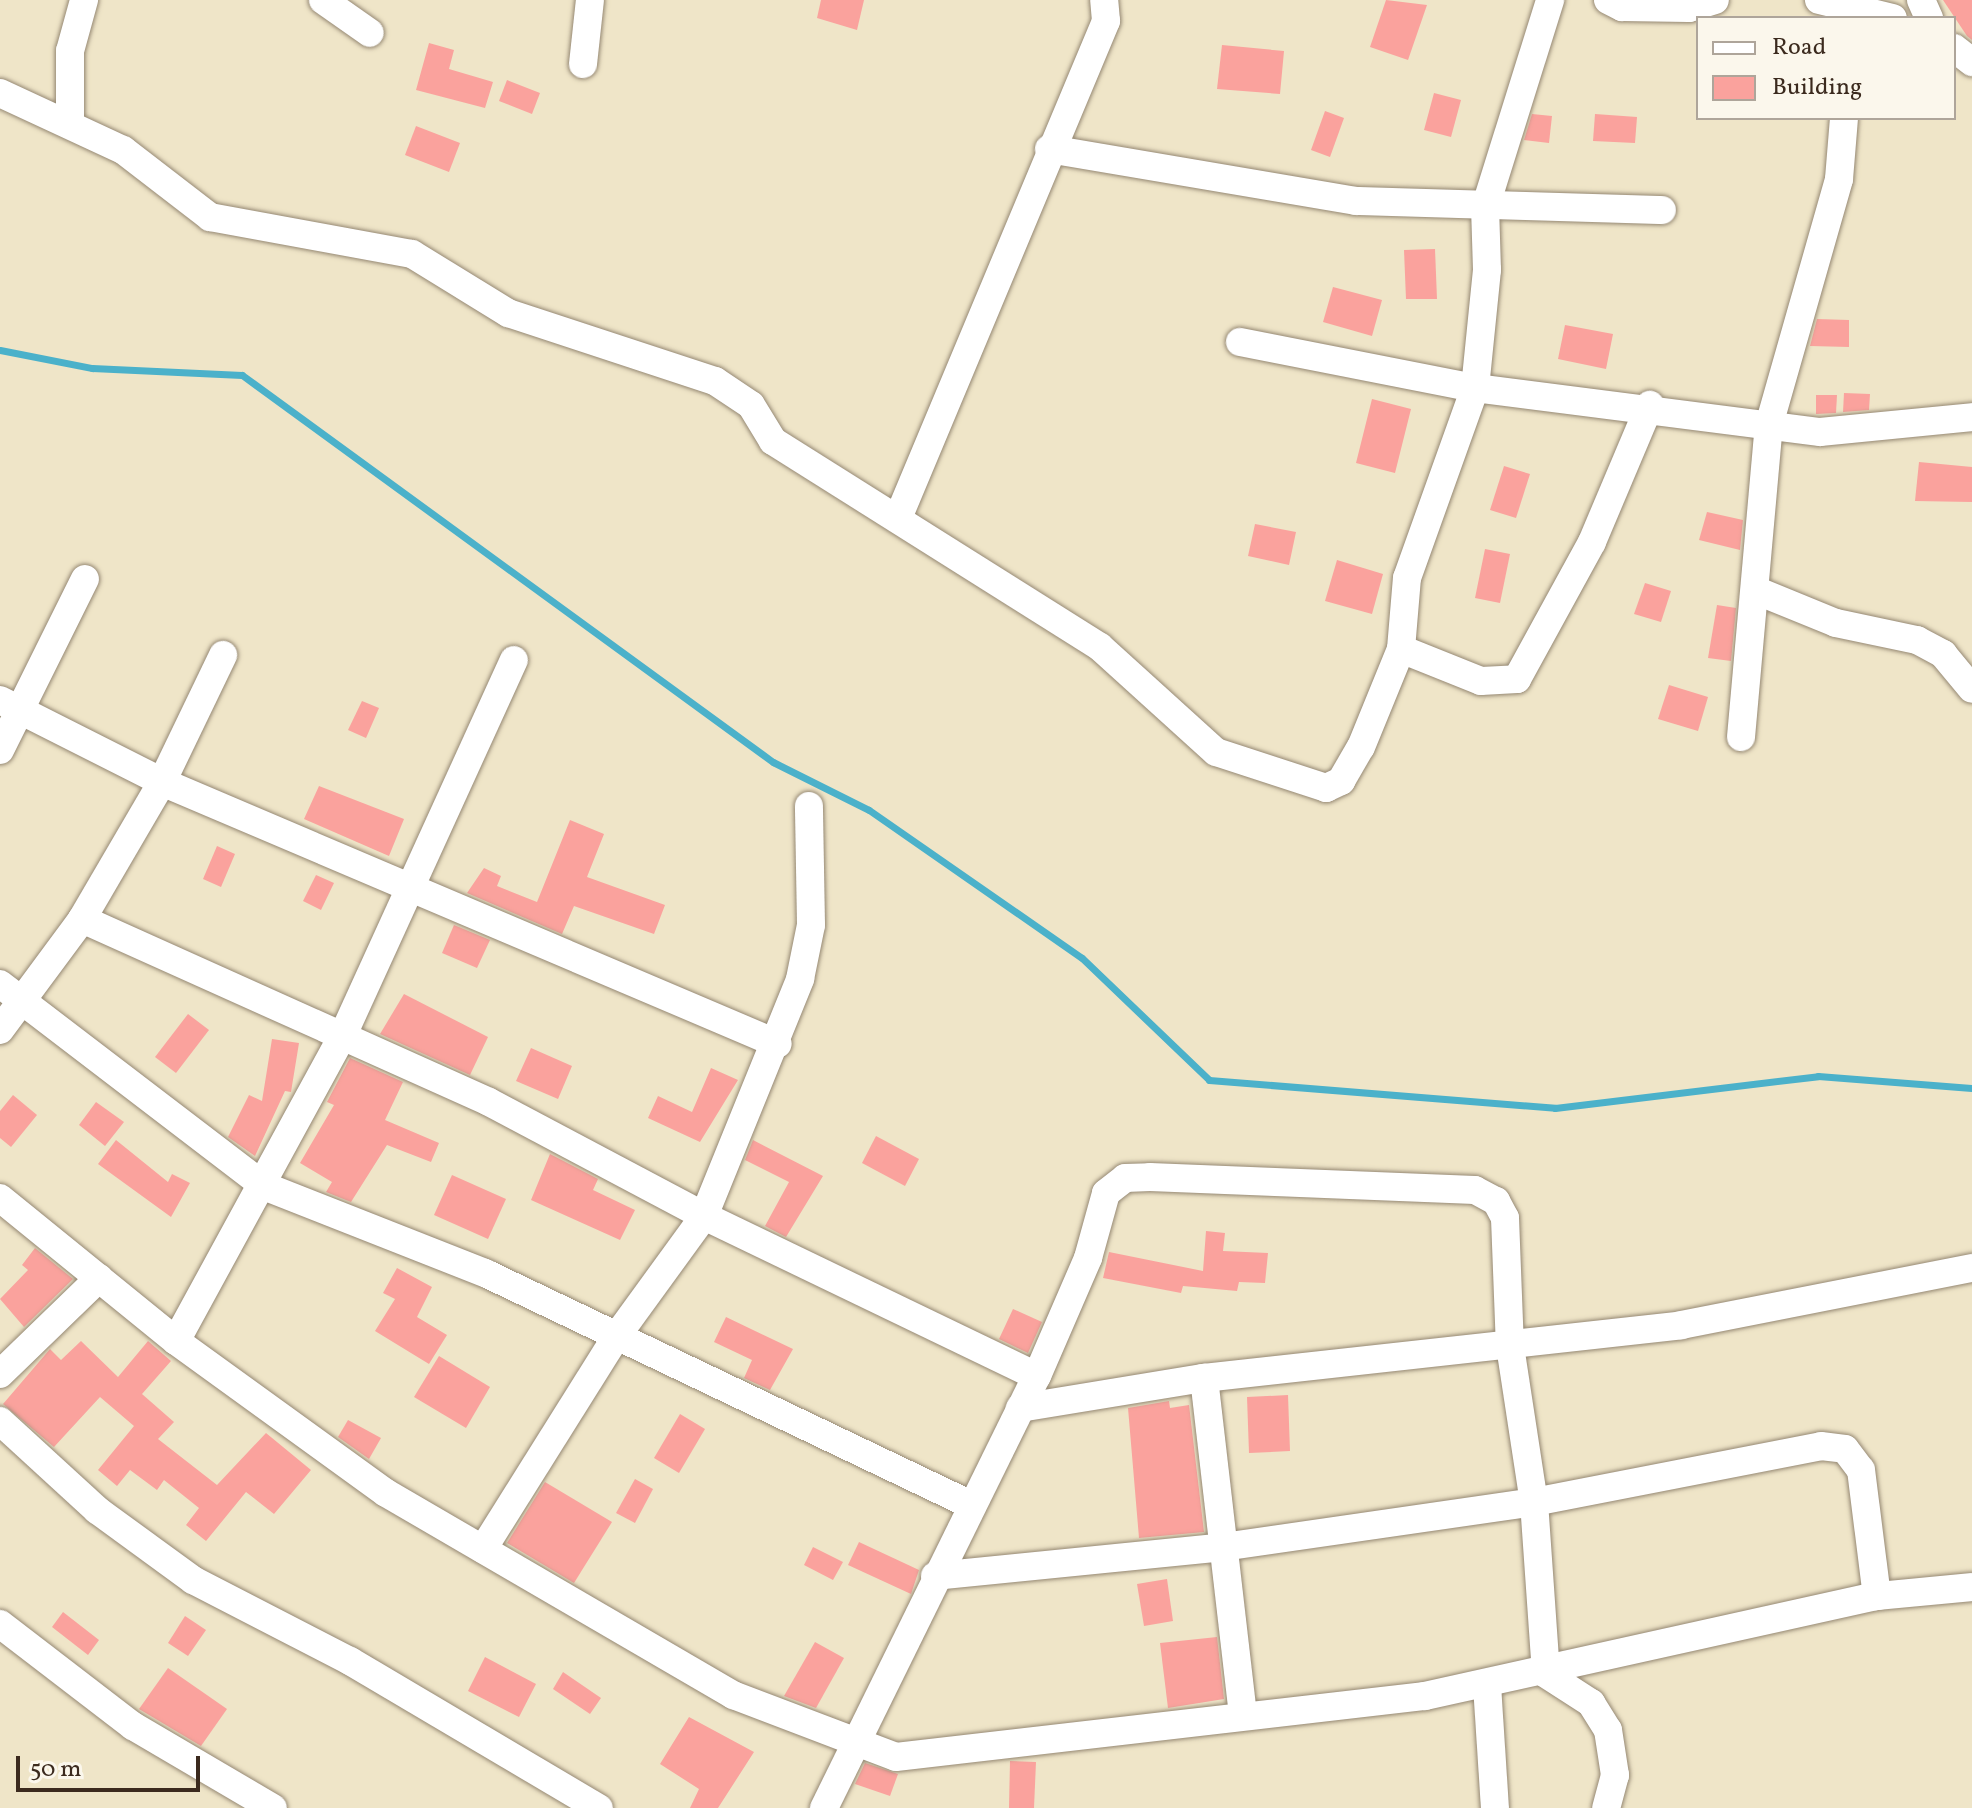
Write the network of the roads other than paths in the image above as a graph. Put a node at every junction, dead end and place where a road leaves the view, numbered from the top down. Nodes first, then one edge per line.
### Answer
1 (323, 0) edge
2 (590, 0) edge
3 (1104, 0) edge
4 (1550, 0) edge
5 (1608, 0) edge
6 (1715, 0) edge
7 (1819, 0) edge
8 (79, 2) edge
9 (1885, 16) edge
10 (370, 33) dead end
11 (1956, 50) edge
12 (1972, 62) edge
13 (583, 64) dead end
14 (0, 93) edge
15 (1847, 122) edge
16 (70, 123) junction
17 (1049, 149) junction
18 (1485, 208) junction
19 (1662, 210) dead end
20 (1240, 342) dead end
21 (1475, 388) junction
22 (1650, 405) junction
23 (1972, 417) edge
24 (1769, 425) junction
25 (898, 518) junction
26 (85, 579) dead end
27 (1755, 590) junction
28 (1401, 649) junction
29 (223, 655) dead end
30 (514, 660) dead end
31 (1972, 689) edge
32 (12, 706) edge
33 (1741, 737) dead end
34 (0, 750) edge
35 (162, 782) junction
36 (809, 806) dead end
37 (410, 886) junction
38 (82, 919) junction
39 (0, 984) edge
40 (24, 1004) junction
41 (0, 1030) edge
42 (343, 1035) junction
43 (778, 1044) junction
44 (264, 1186) junction
45 (0, 1198) edge
46 (704, 1216) junction
47 (1972, 1268) edge
48 (99, 1278) junction
49 (614, 1340) junction
50 (176, 1341) junction
51 (1510, 1346) junction
52 (0, 1374) edge
53 (1037, 1376) junction
54 (1204, 1378) junction
55 (1020, 1408) junction
56 (0, 1421) edge
57 (1534, 1502) junction
58 (969, 1504) junction
59 (1223, 1547) junction
60 (483, 1549) junction
61 (935, 1576) junction
62 (1972, 1587) edge
63 (1877, 1596) junction
64 (0, 1624) edge
65 (1546, 1674) junction
66 (1487, 1685) junction
67 (1243, 1715) junction
68 (851, 1744) junction
69 (273, 1808) edge
70 (599, 1808) edge
71 (824, 1808) edge
72 (1495, 1808) edge
73 (1606, 1808) edge

1 - 10 street
2 - 13 street
3 - 17 street
4 - 18 street
5 - 6 street
7 - 9 street
8 - 16 street
11 - 12 street
14 - 16 street
15 - 24 street
16 - 25 street
17 - 18 street
17 - 25 street
18 - 19 street
18 - 21 street
20 - 21 street
21 - 22 street
21 - 28 street
22 - 24 street
22 - 28 street
23 - 24 street
24 - 27 street
25 - 28 street
26 - 32 street
27 - 31 street
27 - 33 street
29 - 35 street
30 - 37 street
32 - 34 street
32 - 35 street
35 - 37 street
35 - 38 street
36 - 43 street
37 - 42 street
37 - 43 street
38 - 40 street
38 - 42 street
39 - 40 street
40 - 41 street
40 - 44 street
42 - 44 street
42 - 46 street
43 - 46 street
44 - 49 street
44 - 50 street
45 - 48 street
46 - 49 street
46 - 53 street
47 - 51 street
48 - 50 street
48 - 52 street
49 - 58 street
49 - 60 street
50 - 60 street
51 - 53 street
51 - 54 street
51 - 57 street
53 - 55 street
54 - 55 street
54 - 59 street
55 - 58 street
56 - 70 street
57 - 59 street
57 - 63 street
57 - 65 street
58 - 61 street
59 - 61 street
59 - 67 street
60 - 68 street
61 - 68 street
62 - 63 street
63 - 65 street
64 - 69 street
65 - 66 street
65 - 73 street
66 - 67 street
66 - 72 street
67 - 68 street
68 - 71 street

